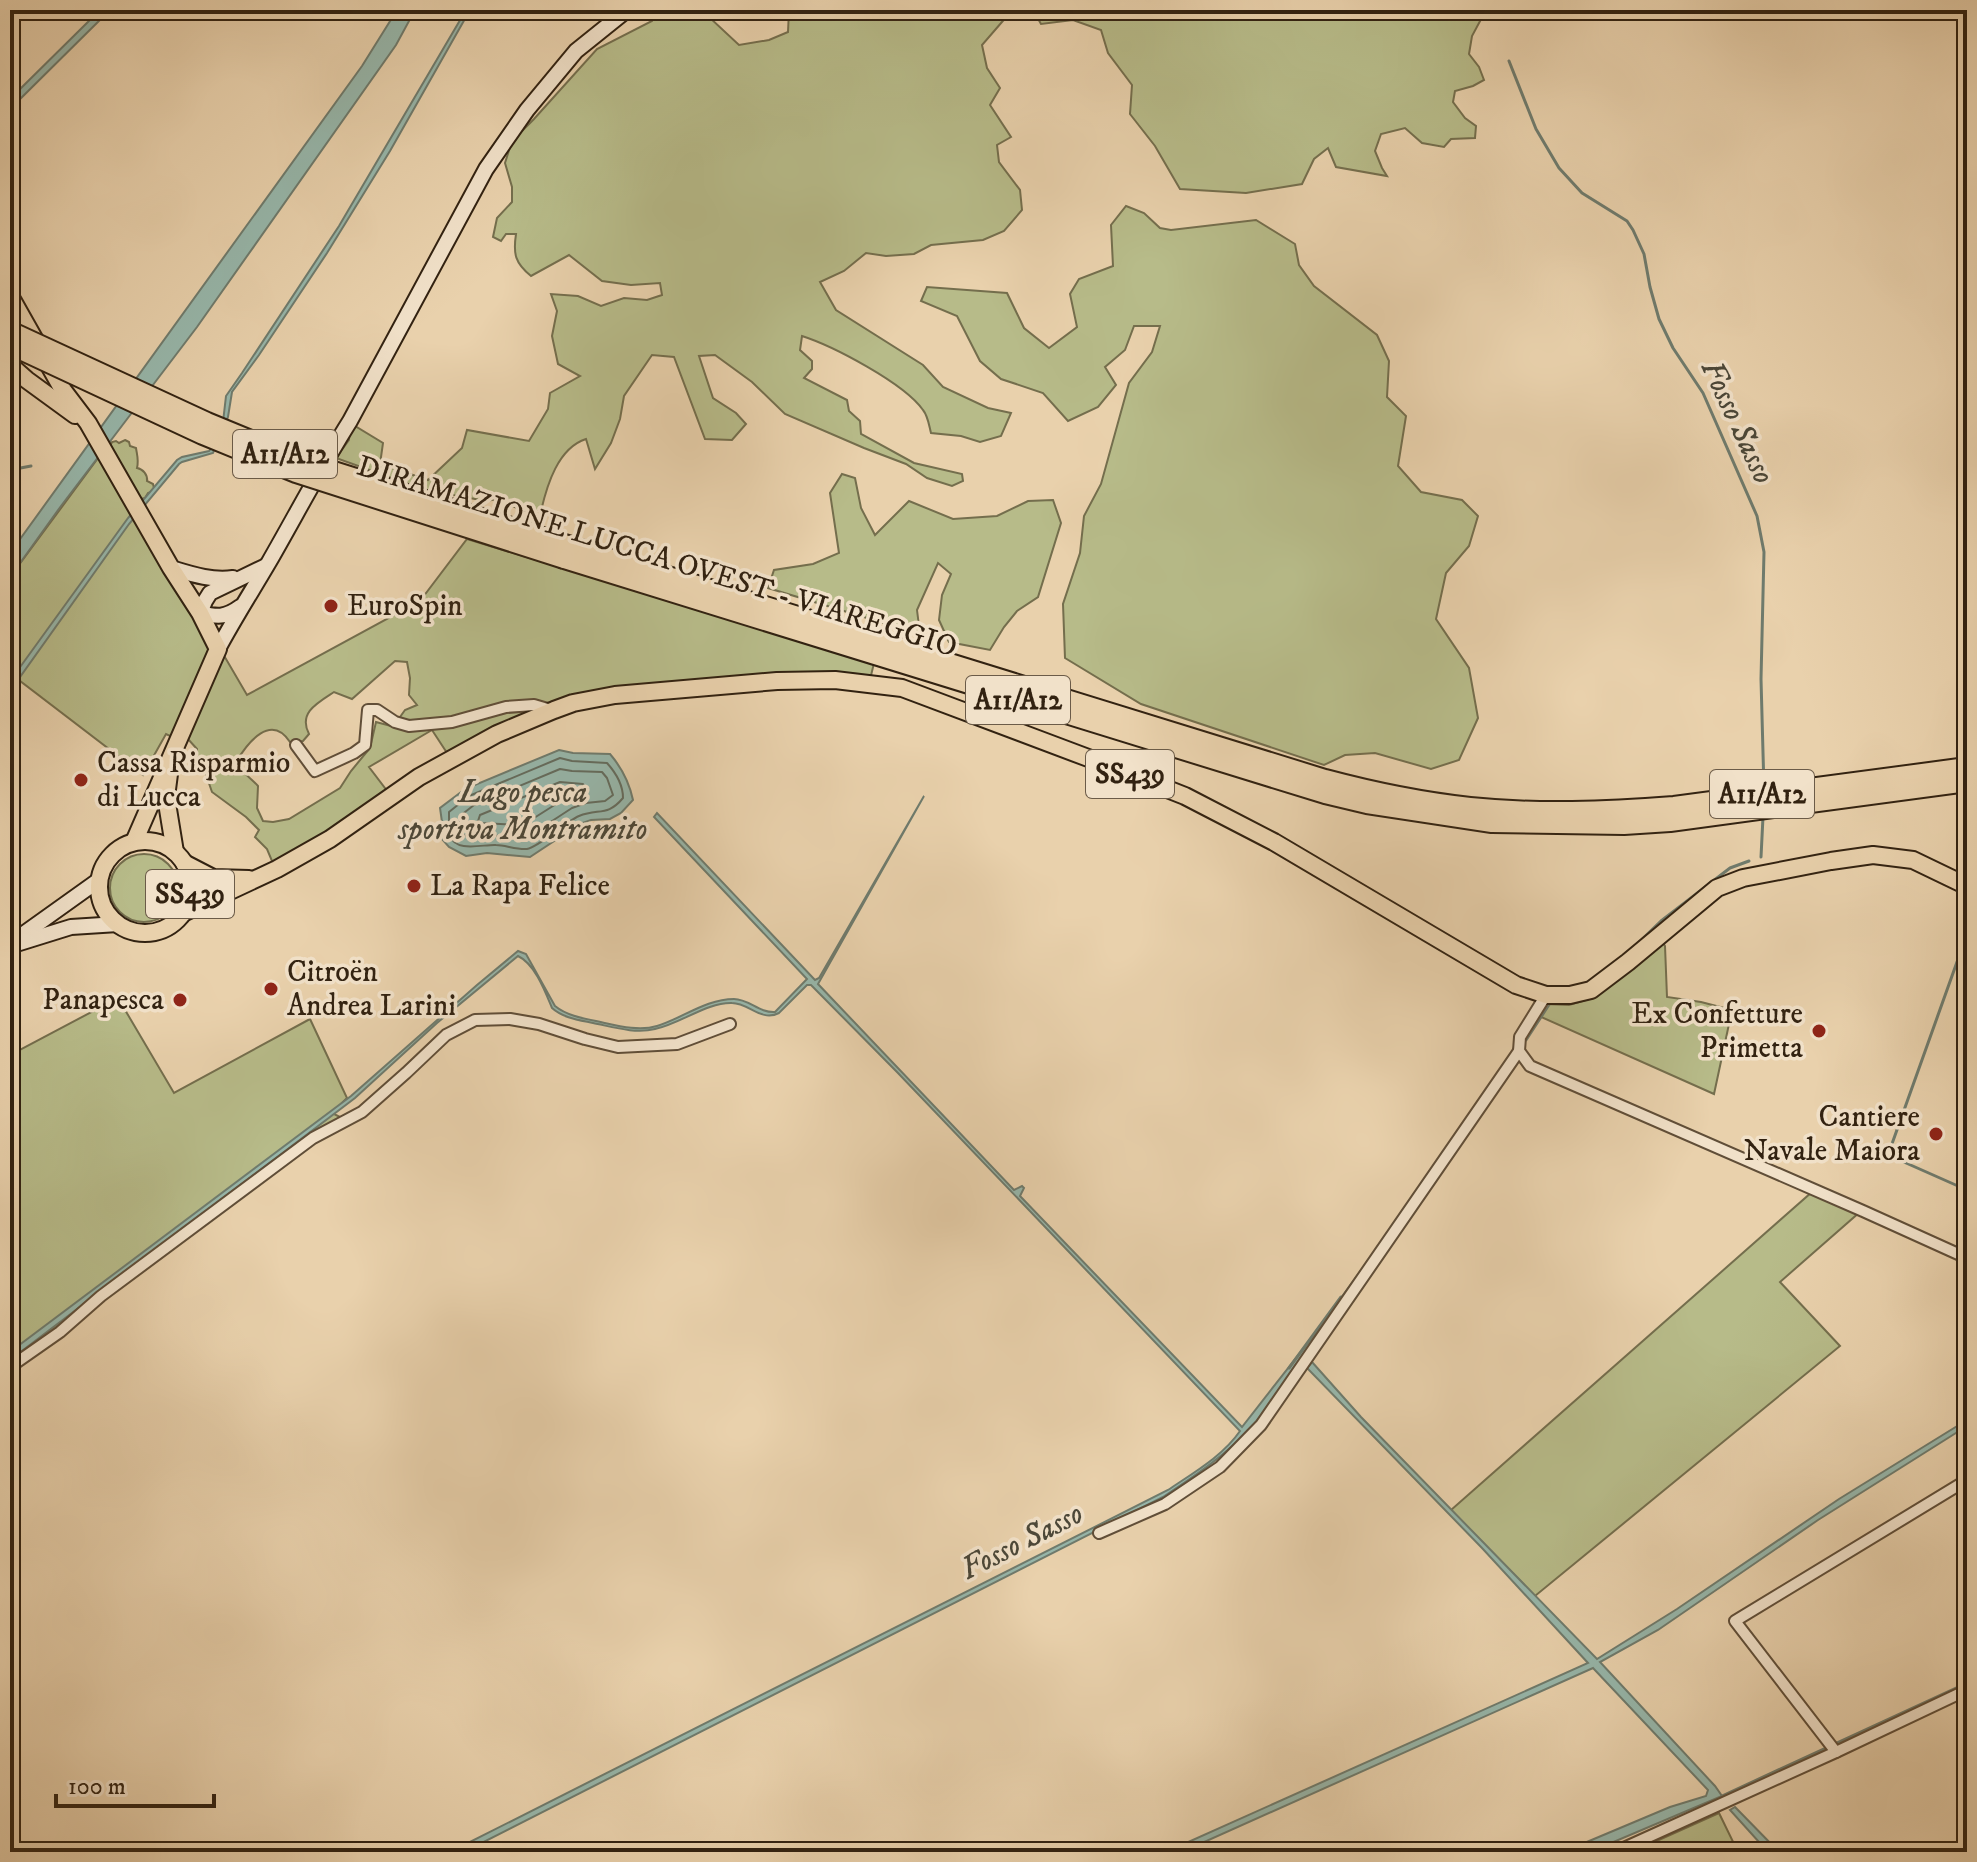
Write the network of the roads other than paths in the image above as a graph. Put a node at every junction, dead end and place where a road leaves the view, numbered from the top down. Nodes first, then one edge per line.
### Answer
1 (627, 10) edge
2 (10, 296) edge
3 (10, 331) edge
4 (10, 345) edge
5 (10, 365) edge
6 (88, 423) junction
7 (568, 552) junction
8 (266, 566) junction
9 (171, 568) junction
10 (241, 577) junction
11 (241, 607) junction
12 (200, 613) junction
13 (218, 649) junction
14 (554, 710) junction
15 (296, 745) dead end
16 (173, 753) junction
17 (1967, 767) edge
18 (1967, 782) edge
19 (1325, 786) junction
20 (1559, 818) junction
21 (134, 842) junction
22 (180, 858) junction
23 (99, 880) junction
24 (255, 880) junction
25 (1967, 886) edge
26 (183, 913) junction
27 (118, 924) junction
28 (10, 945) edge
29 (1546, 995) junction
30 (730, 1024) dead end
31 (1519, 1051) junction
32 (1967, 1258) edge
33 (10, 1367) edge
34 (1967, 1480) edge
35 (1099, 1533) dead end
36 (1967, 1690) edge
37 (1836, 1752) junction
38 (1615, 1852) edge

1 - 8 main road
2 - 6 main road
3 - 7 highway, DIRAMAZIONE LUCCA OVEST - VIAREGGIO / A11/A12, bridge
4 - 7 highway, DIRAMAZIONE LUCCA OVEST - VIAREGGIO / A11/A12, bridge
5 - 6 main road
6 - 9 main road
7 - 19 highway, DIRAMAZIONE LUCCA OVEST - VIAREGGIO / A11/A12
7 - 19 highway, DIRAMAZIONE LUCCA OVEST - VIAREGGIO / A11/A12
8 - 10 main road
8 - 11 main road
9 - 10 main road
9 - 12 main road
10 - 12 main road
11 - 12 main road
11 - 13 main road
12 - 13 main road
13 - 16 main road, SS439
14 - 15 street
14 - 24 main road, SS439
14 - 29 main road, SS439
16 - 21 main road, SS439
16 - 22 main road, SS439
17 - 20 highway, DIRAMAZIONE LUCCA OVEST - VIAREGGIO / A11/A12
18 - 20 highway, DIRAMAZIONE LUCCA OVEST - VIAREGGIO / A11/A12
19 - 20 highway, DIRAMAZIONE LUCCA OVEST - VIAREGGIO / A11/A12
21 - 22 main road, SS439
21 - 23 main road, SS439
22 - 24 main road, SS439
22 - 26 main road, SS439
23 - 27 main road, SS439
23 - 28 main road
24 - 26 main road, SS439
25 - 29 main road, SS439
26 - 27 main road, SS439
27 - 28 main road
29 - 31 street
30 - 33 street
31 - 32 street
31 - 35 street
34 - 37 street
36 - 37 street
37 - 38 street

